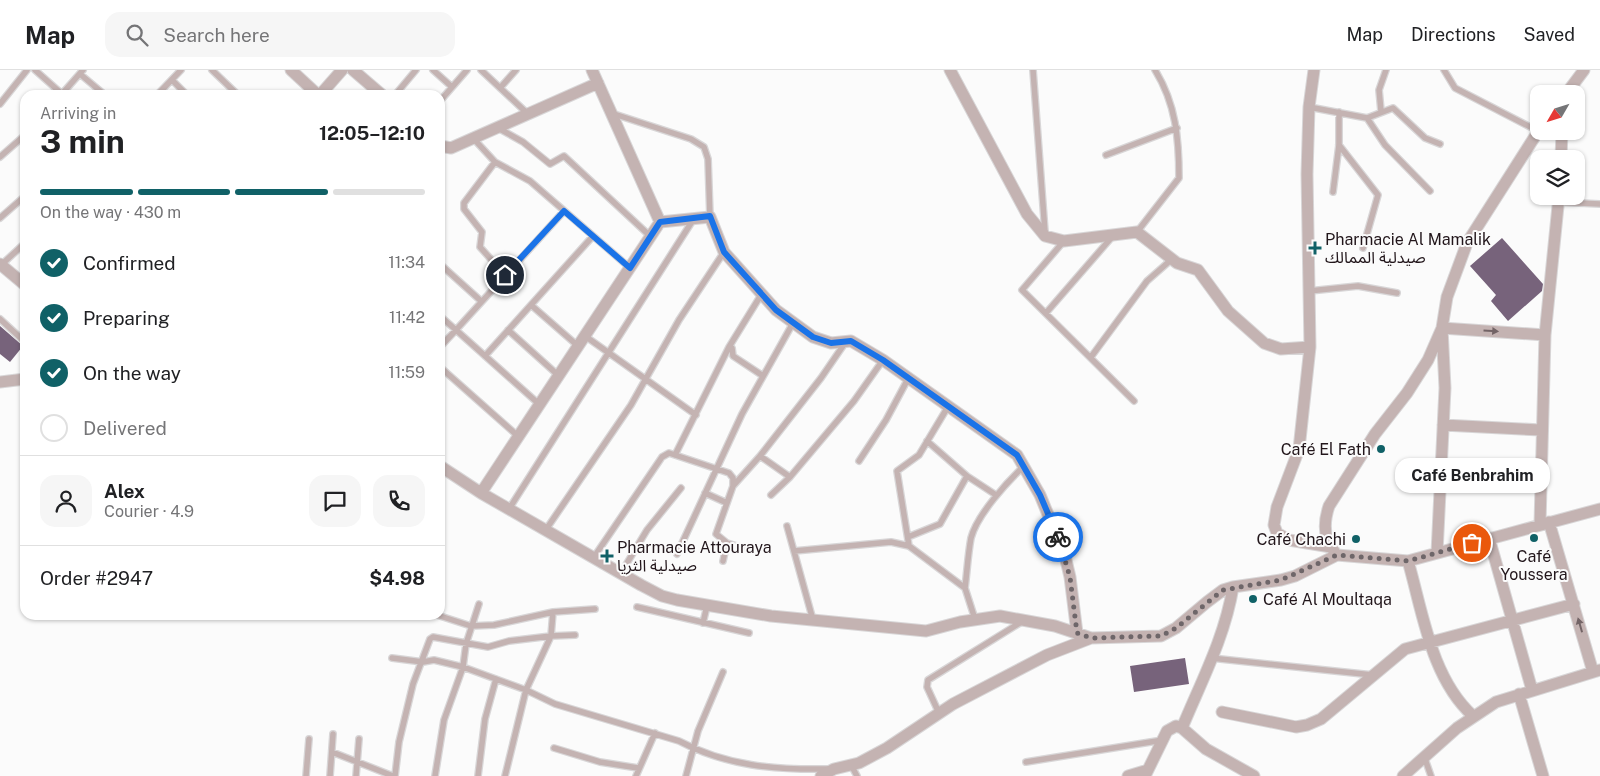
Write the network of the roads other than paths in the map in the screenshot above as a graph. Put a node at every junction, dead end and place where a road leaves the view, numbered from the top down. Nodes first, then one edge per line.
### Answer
1 (27, 70) edge
2 (35, 70) edge
3 (181, 70) edge
4 (212, 70) edge
5 (291, 70) edge
6 (342, 70) edge
7 (416, 70) edge
8 (433, 70) edge
9 (467, 70) edge
10 (481, 70) edge
11 (516, 70) edge
12 (592, 70) edge
13 (950, 70) edge
14 (1034, 70) edge
15 (1155, 70) edge
16 (1314, 70) edge
17 (1386, 70) edge
18 (1444, 70) edge
19 (1584, 70) edge
20 (81, 72) edge
21 (358, 72) edge
22 (172, 80) junction
23 (598, 83) junction
24 (1573, 85) edge
25 (452, 87) junction
26 (500, 88) junction
27 (57, 90) edge
28 (66, 90) edge
29 (100, 90) edge
30 (162, 90) edge
31 (182, 90) edge
32 (233, 90) edge
33 (313, 90) edge
34 (324, 90) edge
35 (377, 90) edge
36 (398, 90) edge
37 (445, 95) edge
38 (0, 104) edge
39 (1309, 107) junction
40 (1380, 111) junction
41 (611, 112) junction
42 (1339, 112) junction
43 (528, 114) junction
44 (1367, 118) junction
45 (1530, 126) edge
46 (496, 127) junction
47 (1177, 128) junction
48 (472, 137) junction
49 (20, 139) edge
50 (1532, 140) edge
51 (1440, 144) dead end
52 (1339, 145) junction
53 (445, 147) edge
54 (1106, 155) dead end
55 (0, 157) edge
56 (496, 162) junction
57 (1430, 191) dead end
58 (1333, 192) dead end
59 (20, 200) edge
60 (1585, 202) edge
61 (1600, 204) edge
62 (1558, 205) edge
63 (564, 211) junction
64 (710, 216) junction
65 (0, 218) edge
66 (694, 218) junction
67 (660, 222) junction
68 (1137, 232) junction
69 (593, 236) junction
70 (650, 236) junction
71 (1045, 236) junction
72 (1113, 236) junction
73 (1064, 241) junction
74 (20, 247) edge
75 (1363, 248) dead end
76 (724, 252) junction
77 (1172, 259) junction
78 (0, 265) edge
79 (630, 268) junction
80 (445, 269) edge
81 (505, 275) junction
82 (20, 281) edge
83 (1309, 291) junction
84 (1397, 293) dead end
85 (761, 295) junction
86 (481, 301) junction
87 (532, 305) junction
88 (1046, 313) junction
89 (0, 319) edge
90 (445, 320) edge
91 (793, 323) junction
92 (1442, 328) junction
93 (456, 330) junction
94 (508, 330) junction
95 (1545, 335) junction
96 (20, 337) edge
97 (582, 341) junction
98 (846, 341) junction
99 (445, 342) edge
100 (729, 347) junction
101 (1310, 347) junction
102 (610, 354) junction
103 (485, 356) junction
104 (1092, 357) junction
105 (883, 360) junction
106 (445, 371) edge
107 (559, 376) junction
108 (763, 376) junction
109 (909, 377) junction
110 (20, 380) edge
111 (646, 380) junction
112 (0, 382) edge
113 (1134, 401) dead end
114 (540, 405) junction
115 (949, 405) junction
116 (696, 415) junction
117 (1443, 425) junction
118 (1541, 430) junction
119 (519, 437) junction
120 (927, 441) junction
121 (675, 456) junction
122 (760, 456) junction
123 (859, 461) dead end
124 (1024, 466) junction
125 (445, 469) edge
126 (716, 469) junction
127 (967, 476) junction
128 (790, 477) junction
129 (733, 486) junction
130 (681, 488) dead end
131 (481, 493) junction
132 (705, 493) junction
133 (772, 495) dead end
134 (996, 495) junction
135 (726, 503) junction
136 (1600, 509) edge
137 (509, 510) junction
138 (1545, 523) junction
139 (787, 526) dead end
140 (545, 531) junction
141 (908, 537) junction
142 (1489, 538) junction
143 (727, 543) junction
144 (909, 546) junction
145 (743, 548) dead end
146 (794, 551) junction
147 (1334, 551) junction
148 (1437, 553) junction
149 (677, 554) dead end
150 (594, 557) junction
151 (1408, 561) junction
152 (723, 562) dead end
153 (621, 573) junction
154 (1233, 587) junction
155 (965, 588) junction
156 (478, 604) dead end
157 (1574, 604) junction
158 (707, 606) junction
159 (637, 607) dead end
160 (595, 609) dead end
161 (553, 612) junction
162 (445, 618) edge
163 (975, 619) junction
164 (812, 620) junction
165 (1512, 620) junction
166 (1023, 621) junction
167 (702, 624) junction
168 (471, 626) junction
169 (750, 633) dead end
170 (1077, 633) junction
171 (574, 635) dead end
172 (550, 636) junction
173 (1091, 638) junction
174 (1431, 642) junction
175 (466, 644) junction
176 (392, 658) dead end
177 (1211, 658) junction
178 (423, 662) junction
179 (463, 667) junction
180 (1597, 671) edge
181 (723, 672) dead end
182 (1376, 675) junction
183 (496, 678) junction
184 (526, 690) junction
185 (1532, 690) junction
186 (1519, 694) junction
187 (1222, 712) dead end
188 (939, 713) junction
189 (1473, 716) junction
190 (1182, 728) junction
191 (655, 733) junction
192 (334, 734) dead end
193 (309, 739) dead end
194 (358, 739) dead end
195 (1163, 740) junction
196 (554, 748) dead end
197 (692, 749) junction
198 (332, 752) junction
199 (1425, 759) junction
200 (358, 760) junction
201 (1026, 762) dead end
202 (851, 764) junction
203 (638, 768) junction
204 (834, 769) junction
205 (1147, 773) edge
206 (306, 776) edge
207 (330, 776) edge
208 (356, 776) edge
209 (394, 776) edge
210 (436, 776) edge
211 (478, 776) edge
212 (505, 776) edge
213 (636, 776) edge
214 (686, 776) edge
215 (821, 776) edge
216 (857, 776) edge
217 (1128, 776) edge
218 (1254, 776) edge
219 (1403, 776) edge
220 (1431, 776) edge
221 (1543, 776) edge

1 - 38 lane
2 - 27 lane
3 - 22 lane
4 - 32 lane
5 - 33 street
6 - 34 street
7 - 36 lane
8 - 25 lane
9 - 25 lane
10 - 26 lane
11 - 26 lane
12 - 23 street
13 - 71 street
14 - 71 lane
15 - 47 lane
16 - 39 street
17 - 40 lane
18 - 45 lane
19 - 24 street
20 - 28 lane
20 - 29 lane
21 - 35 street
22 - 30 lane
22 - 31 lane
23 - 41 street
23 - 43 street
25 - 37 lane
26 - 43 lane
39 - 42 lane
39 - 83 street
40 - 44 lane
40 - 51 lane
41 - 64 lane
41 - 67 street
42 - 44 lane
42 - 52 lane
43 - 46 street
44 - 57 lane
46 - 48 street
46 - 70 lane
47 - 54 lane
47 - 68 lane
48 - 53 street
48 - 56 lane
49 - 55 lane
50 - 92 street
52 - 58 lane
52 - 75 lane
56 - 63 lane
56 - 81 lane
59 - 65 lane
60 - 61 lane
62 - 95 street
63 - 69 lane
63 - 81 lane
64 - 66 street
64 - 76 street
66 - 67 street
66 - 102 lane
67 - 70 street
68 - 72 street
68 - 77 street
69 - 79 lane
69 - 87 lane
70 - 79 street
71 - 73 street
72 - 73 street
72 - 88 lane
73 - 88 lane
74 - 78 lane
76 - 85 street
76 - 111 lane
77 - 101 street
77 - 104 lane
78 - 82 street
79 - 97 street
80 - 86 lane
81 - 86 lane
83 - 84 lane
83 - 101 street
85 - 91 street
85 - 100 lane
86 - 93 lane
87 - 94 lane
87 - 97 lane
88 - 104 lane
89 - 96 lane
90 - 93 lane
91 - 98 street
91 - 108 lane
92 -> 95 street
92 - 117 street
92 - 147 street
93 - 99 lane
93 - 103 lane
94 - 103 lane
94 - 107 lane
95 - 118 street
97 - 102 lane
97 - 107 street
98 - 105 street
98 - 122 lane
100 - 108 lane
100 - 116 lane
101 - 147 street
102 - 111 lane
102 - 137 lane
103 - 114 lane
104 - 113 lane
105 - 109 street
105 - 128 lane
106 - 119 lane
107 - 114 street
108 - 126 lane
109 - 115 street
109 - 123 lane
110 - 112 street
111 - 116 lane
111 - 140 lane
114 - 119 street
115 - 120 lane
115 - 124 street
116 - 121 lane
117 - 118 street
117 - 148 street
118 - 138 street
119 - 131 street
120 - 127 lane
120 - 141 lane
121 - 126 lane
121 - 150 lane
122 - 128 lane
122 - 129 lane
124 - 134 lane
124 - 170 street
125 - 131 street
126 - 129 lane
126 - 132 lane
127 - 134 lane
127 - 141 lane
128 - 133 lane
129 - 135 lane
130 - 153 lane
131 - 137 street
132 - 135 lane
132 - 149 lane
134 - 155 lane
135 - 143 lane
136 - 138 street
137 - 140 street
138 - 142 street
138 - 157 street
139 - 146 lane
140 - 150 street
141 - 144 lane
142 - 148 street
142 - 165 street
143 - 145 lane
143 - 152 lane
144 - 146 lane
144 - 155 lane
146 - 164 lane
147 - 151 street
147 - 154 street
148 - 151 street
150 - 153 street
151 - 174 street
153 - 158 street
154 - 173 street
154 - 177 street
155 - 163 lane
156 - 168 lane
157 - 165 street
180 -> 157 street
158 - 164 street
158 - 167 lane
159 - 167 lane
160 - 161 lane
161 - 168 lane
161 - 172 lane
162 - 168 lane
163 - 164 street
163 - 166 street
165 - 174 street
165 - 185 street
166 - 170 street
166 - 188 lane
167 - 169 lane
168 - 175 lane
170 - 173 street
171 - 172 lane
172 - 175 lane
172 - 184 lane
173 - 188 street
174 - 182 street
174 - 189 street
175 - 178 lane
175 - 179 lane
176 - 178 lane
177 - 182 lane
177 - 190 street
178 - 179 lane
178 - 209 lane
179 - 183 lane
179 - 210 lane
180 - 185 street
181 - 197 lane
182 - 187 street
183 - 184 lane
183 - 211 lane
184 - 191 lane
184 - 212 lane
185 - 186 street
186 - 189 street
186 - 221 street
188 - 202 street
189 - 199 street
190 - 195 street
190 - 218 street
191 - 197 lane
191 - 203 lane
192 - 198 lane
193 - 206 lane
194 - 200 lane
195 - 201 lane
195 - 205 street
196 - 203 lane
197 - 204 lane
197 - 214 lane
198 - 200 lane
198 - 207 lane
199 - 219 street
199 - 220 lane
200 - 208 lane
200 - 209 lane
202 - 204 street
202 - 216 lane
203 - 213 lane
204 - 215 street
205 - 217 street

